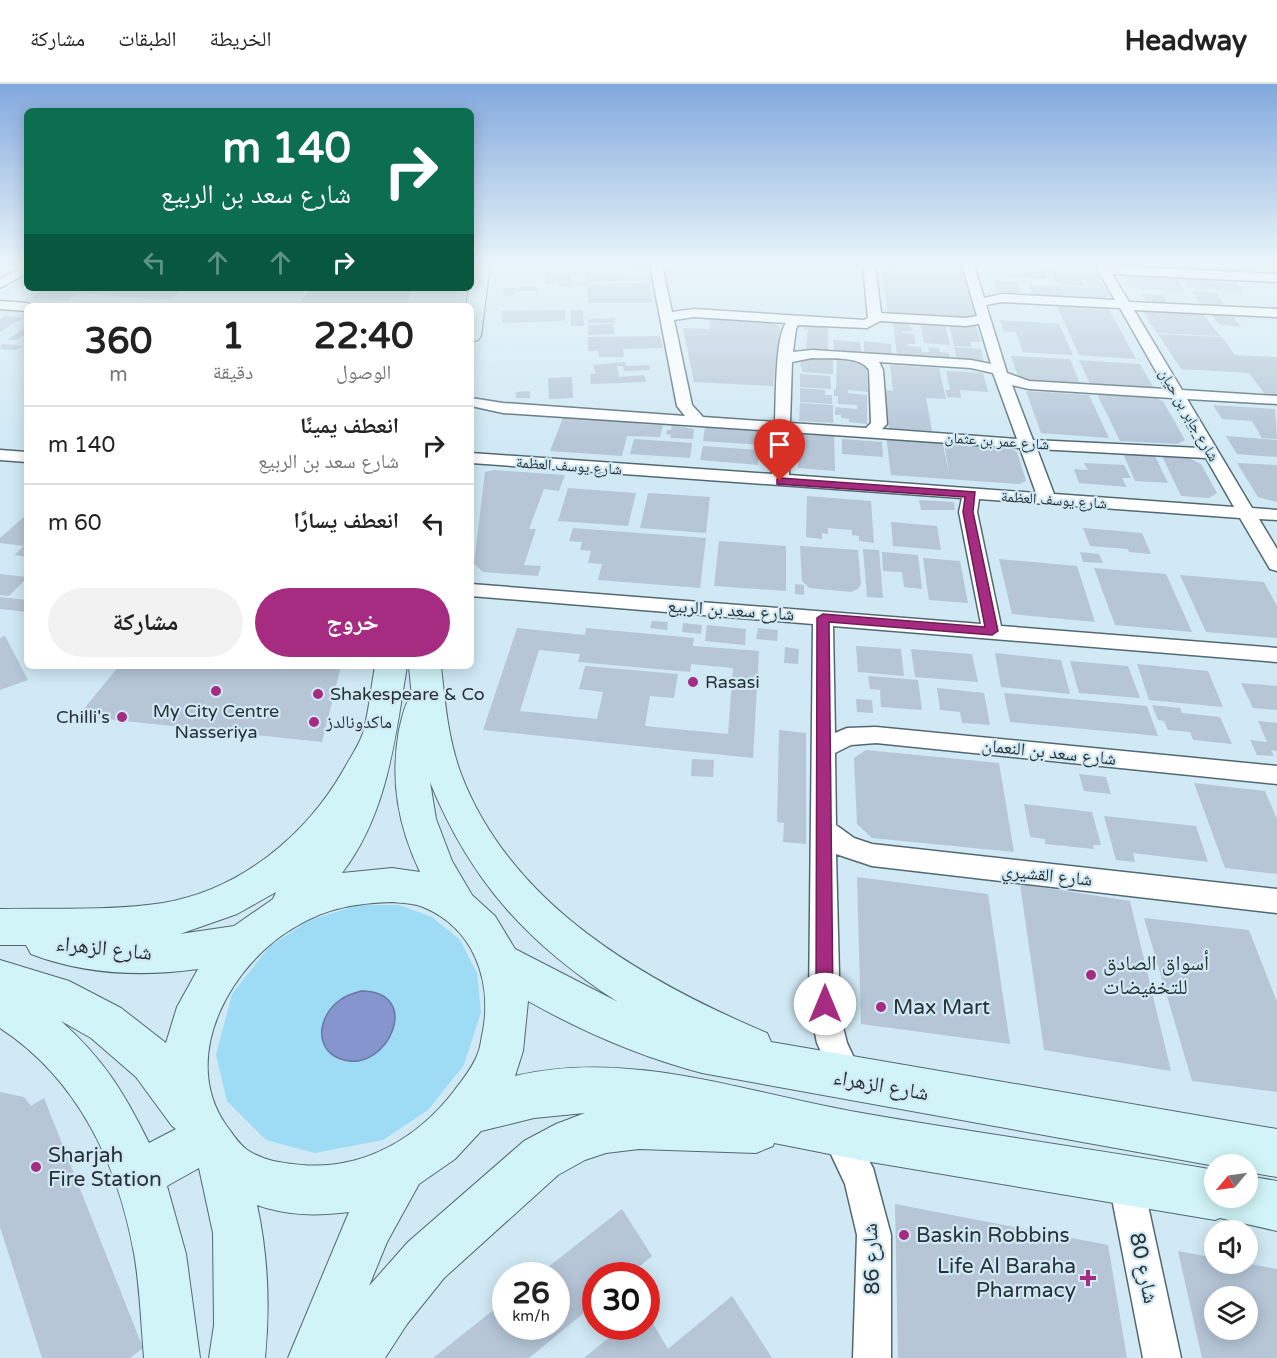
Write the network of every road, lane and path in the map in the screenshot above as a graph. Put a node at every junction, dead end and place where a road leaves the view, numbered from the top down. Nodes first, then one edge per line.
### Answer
1 (667, 324) edge
2 (793, 324) edge
3 (987, 324) edge
4 (1136, 324) edge
5 (860, 357) junction
6 (785, 360) junction
7 (1000, 372) junction
8 (1177, 394) junction
9 (1277, 400) edge
10 (474, 403) edge
11 (699, 422) junction
12 (782, 427) junction
13 (870, 433) junction
14 (1027, 444) junction
15 (1212, 453) junction
16 (0, 455) edge
17 (24, 457) edge
18 (474, 458) edge
19 (780, 481) junction
20 (971, 494) junction
21 (1047, 499) junction
22 (1246, 513) junction
23 (1277, 515) edge
24 (1277, 565) edge
25 (474, 590) edge
26 (823, 618) junction
27 (992, 631) junction
28 (1277, 655) edge
29 (390, 669) edge
30 (425, 669) edge
31 (425, 669) edge
32 (378, 737) junction
33 (823, 749) junction
34 (1277, 775) edge
35 (824, 830) junction
36 (1277, 901) edge
37 (457, 905) junction
38 (281, 914) junction
39 (0, 927) edge
40 (0, 933) edge
41 (245, 942) junction
42 (502, 963) junction
43 (0, 980) edge
44 (0, 1005) edge
45 (829, 1076) junction
46 (471, 1111) junction
47 (826, 1130) junction
48 (206, 1138) junction
49 (1277, 1153) edge
50 (401, 1169) junction
51 (139, 1174) junction
52 (1125, 1178) junction
53 (1204, 1192) edge
54 (1258, 1202) edge
55 (1277, 1206) edge
56 (172, 1358) edge
57 (237, 1358) edge
58 (316, 1358) edge
59 (353, 1358) edge
60 (872, 1358) edge
61 (1162, 1358) edge

1 - 11 street
2 - 6 street
3 - 7 street
4 - 8 street, شارع جابر بن حيان
5 - 6 street
5 - 7 street
5 - 13 street
6 - 12 street
7 - 8 street
7 - 14 street
8 - 9 street
8 - 15 street, شارع جابر بن حيان
10 - 11 street, شارع عمر بن عثمان
11 - 12 street, شارع عمر بن عثمان
12 - 13 street, شارع عمر بن عثمان
12 - 19 street
13 - 14 street, شارع عمر بن عثمان
14 - 15 street, شارع عمر بن عثمان
14 - 21 street
15 - 22 street, شارع جابر بن حيان
16 - 17 street
18 - 19 street, شارع يوسف العظمة
19 - 20 street, شارع يوسف العظمة
20 - 21 street, شارع يوسف العظمة
20 - 27 street
21 - 22 street, شارع يوسف العظمة
22 - 23 street, شارع يوسف العظمة
22 - 24 street, شارع جابر بن حيان
25 - 26 street, شارع سعد بن الربيع
26 - 27 street, شارع سعد بن الربيع
26 - 33 street
27 - 28 street, شارع سعد بن الربيع
29 - 32 main road
30 - 37 main road
31 - 45 main road
32 - 38 main road
32 - 39 main road
33 - 34 street, شارع سعد بن النعمان
33 - 35 street
35 - 36 street, شارع القشيري
35 - 45 street
37 - 38 main road
37 - 42 main road
38 - 41 main road
40 - 41 main road, شارع الزهراء
41 - 48 main road
42 - 45 main road, شارع الزهراء
42 - 46 main road
43 - 48 main road
44 - 51 main road
45 - 49 main road, شارع الزهراء
46 - 47 main road
46 - 50 main road
47 - 52 main road
47 - 59 main road
47 - 60 street, شارع 86
48 - 50 main road
48 - 51 main road
48 - 57 main road
50 - 58 main road
51 - 56 main road
52 - 53 main road
52 - 61 street, شارع 80
54 - 55 main road

